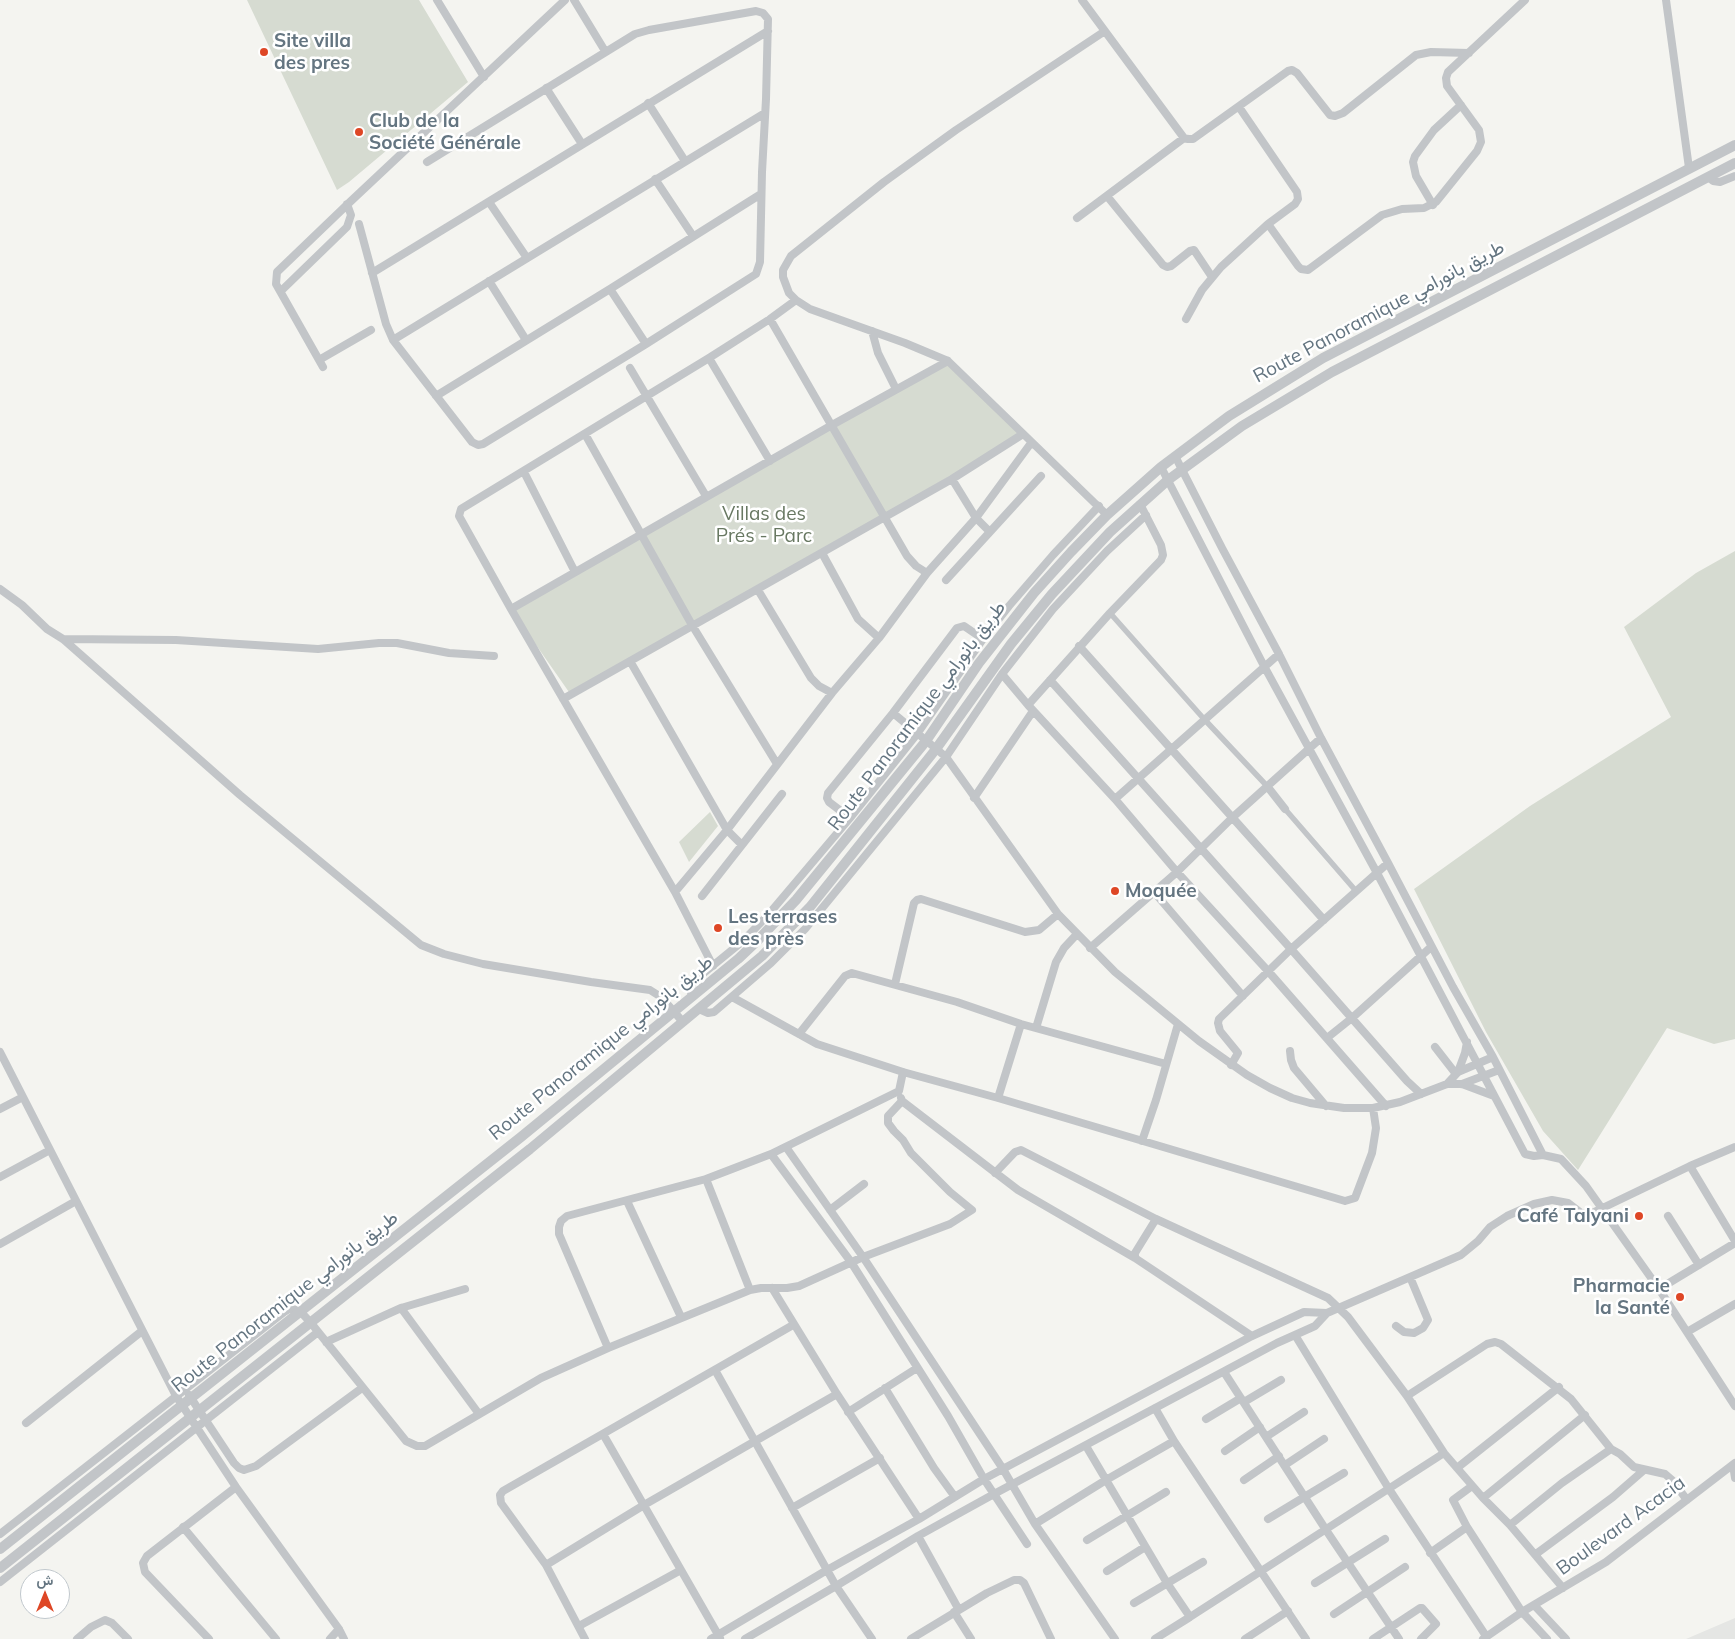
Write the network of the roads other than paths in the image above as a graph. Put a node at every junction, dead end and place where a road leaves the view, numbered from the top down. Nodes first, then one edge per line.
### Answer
1 (437, 0) edge
2 (566, 0) edge
3 (574, 0) edge
4 (1082, 0) edge
5 (1525, 0) edge
6 (1666, 0) edge
7 (768, 31) junction
8 (1105, 31) junction
9 (606, 51) junction
10 (1470, 53) junction
11 (484, 77) junction
12 (546, 88) junction
13 (648, 103) junction
14 (1461, 105) junction
15 (1239, 107) junction
16 (765, 113) junction
17 (1184, 138) junction
18 (582, 144) junction
19 (1735, 144) edge
20 (685, 161) junction
21 (427, 162) dead end
22 (1735, 163) edge
23 (1689, 168) junction
24 (1735, 176) edge
25 (1708, 177) junction
26 (655, 179) junction
27 (761, 194) junction
28 (1107, 196) junction
29 (489, 202) junction
30 (347, 204) junction
31 (1433, 205) junction
32 (1078, 218) dead end
33 (359, 224) dead end
34 (1268, 224) junction
35 (692, 236) junction
36 (526, 258) junction
37 (372, 273) junction
38 (1212, 277) junction
39 (489, 281) junction
40 (610, 289) junction
41 (281, 291) junction
42 (796, 300) junction
43 (1186, 318) dead end
44 (770, 319) junction
45 (371, 330) dead end
46 (872, 331) junction
47 (393, 340) junction
48 (526, 340) junction
49 (646, 344) junction
50 (709, 358) junction
51 (948, 361) junction
52 (630, 368) dead end
53 (896, 389) junction
54 (436, 396) junction
55 (647, 396) junction
56 (832, 425) junction
57 (585, 434) junction
58 (1023, 434) junction
59 (1011, 442) junction
60 (1031, 443) junction
61 (1023, 454) junction
62 (1175, 456) junction
63 (770, 461) junction
64 (1161, 467) junction
65 (1182, 468) junction
66 (524, 472) junction
67 (1041, 476) dead end
68 (952, 479) junction
69 (1168, 480) junction
70 (706, 496) junction
71 (1140, 504) junction
72 (1099, 506) junction
73 (1107, 515) junction
74 (1146, 516) junction
75 (884, 517) junction
76 (976, 518) junction
77 (989, 531) junction
78 (642, 535) junction
79 (822, 553) junction
80 (575, 572) junction
81 (927, 573) junction
82 (946, 580) dead end
83 (0, 589) edge
84 (758, 590) junction
85 (511, 609) junction
86 (1110, 613) junction
87 (692, 625) junction
88 (879, 638) junction
89 (63, 639) junction
90 (983, 639) junction
91 (1079, 646) junction
92 (1279, 654) junction
93 (494, 656) dead end
94 (630, 661) junction
95 (1264, 666) junction
96 (1002, 674) junction
97 (1050, 680) junction
98 (832, 694) junction
99 (563, 699) junction
100 (1030, 708) junction
101 (893, 713) junction
102 (1204, 719) junction
103 (917, 734) junction
104 (1321, 738) junction
105 (926, 741) junction
106 (1171, 748) junction
107 (936, 749) junction
108 (1308, 749) junction
109 (946, 757) junction
110 (777, 764) junction
111 (1138, 779) junction
112 (1267, 786) junction
113 (782, 794) dead end
114 (974, 798) junction
115 (1115, 799) junction
116 (1285, 809) joint
117 (1232, 817) junction
118 (850, 818) junction
119 (727, 830) junction
120 (742, 846) junction
121 (1201, 848) junction
122 (1388, 863) junction
123 (1177, 872) junction
124 (1377, 873) junction
125 (1356, 890) junction
126 (675, 892) junction
127 (1154, 892) junction
128 (702, 896) dead end
129 (1058, 914) junction
130 (1324, 920) junction
131 (1077, 934) junction
132 (1431, 947) junction
133 (1090, 948) junction
134 (1291, 949) junction
135 (1420, 956) junction
136 (713, 966) junction
137 (1268, 971) junction
138 (895, 984) junction
139 (1243, 996) junction
140 (692, 997) junction
141 (732, 997) junction
142 (699, 1009) junction
143 (674, 1012) junction
144 (1352, 1018) junction
145 (683, 1022) junction
146 (1021, 1024) junction
147 (1178, 1024) junction
148 (1036, 1028) junction
149 (799, 1034) junction
150 (1327, 1038) junction
151 (1467, 1042) junction
152 (1435, 1047) dead end
153 (1290, 1051) dead end
154 (0, 1052) edge
155 (1493, 1057) junction
156 (1166, 1064) junction
157 (1478, 1064) junction
158 (1231, 1065) junction
159 (1499, 1070) junction
160 (903, 1072) junction
161 (1457, 1073) junction
162 (1484, 1076) junction
163 (1447, 1084) junction
164 (1462, 1084) junction
165 (899, 1091) junction
166 (1421, 1094) junction
167 (1494, 1096) junction
168 (23, 1097) junction
169 (998, 1098) junction
170 (902, 1101) junction
171 (1326, 1106) junction
172 (1386, 1106) junction
173 (1372, 1108) junction
174 (0, 1109) edge
175 (1142, 1141) junction
176 (786, 1147) junction
177 (1735, 1147) edge
178 (50, 1150) junction
179 (771, 1154) junction
180 (1543, 1155) junction
181 (1690, 1166) junction
182 (995, 1173) junction
183 (0, 1177) edge
184 (706, 1179) junction
185 (864, 1184) dead end
186 (76, 1201) junction
187 (627, 1201) junction
188 (1602, 1207) junction
189 (830, 1210) junction
190 (1668, 1216) dead end
191 (1156, 1219) junction
192 (1735, 1242) edge
193 (0, 1244) edge
194 (863, 1257) junction
195 (1135, 1258) junction
196 (851, 1262) junction
197 (1699, 1265) junction
198 (1410, 1277) junction
199 (772, 1288) junction
200 (465, 1289) dead end
201 (1659, 1289) junction
202 (750, 1290) junction
203 (1735, 1304) edge
204 (1339, 1307) junction
205 (400, 1308) junction
206 (301, 1312) junction
207 (1327, 1313) junction
208 (681, 1317) junction
209 (311, 1323) junction
210 (793, 1325) junction
211 (1396, 1326) dead end
212 (142, 1332) junction
213 (318, 1332) junction
214 (1687, 1332) junction
215 (1295, 1335) junction
216 (1252, 1336) junction
217 (326, 1342) junction
218 (608, 1348) junction
219 (917, 1368) junction
220 (714, 1370) junction
221 (1224, 1372) junction
222 (1282, 1380) dead end
223 (1558, 1387) junction
224 (362, 1388) junction
225 (885, 1388) junction
226 (185, 1389) junction
227 (837, 1394) junction
228 (176, 1396) junction
229 (1407, 1396) junction
230 (192, 1399) junction
231 (1243, 1400) junction
232 (182, 1406) junction
233 (1735, 1406) edge
234 (1155, 1408) junction
235 (199, 1410) junction
236 (848, 1412) junction
237 (1304, 1412) dead end
238 (479, 1414) junction
239 (1585, 1416) junction
240 (190, 1418) junction
241 (1206, 1419) dead end
242 (206, 1420) junction
243 (26, 1423) dead end
244 (1260, 1427) junction
245 (196, 1428) junction
246 (603, 1434) junction
247 (1266, 1437) junction
248 (1324, 1439) dead end
249 (755, 1441) junction
250 (1174, 1441) junction
251 (1086, 1446) junction
252 (1611, 1448) junction
253 (1225, 1451) dead end
254 (1444, 1453) junction
255 (1279, 1456) junction
256 (880, 1458) junction
257 (1734, 1464) edge
258 (1285, 1465) junction
259 (1456, 1468) junction
260 (1003, 1469) junction
261 (1644, 1470) junction
262 (1344, 1473) dead end
263 (1735, 1478) edge
264 (984, 1479) junction
265 (1106, 1480) junction
266 (1244, 1480) dead end
267 (1012, 1485) junction
268 (1472, 1486) junction
269 (236, 1487) junction
270 (1389, 1489) junction
271 (1166, 1492) dead end
272 (994, 1494) junction
273 (1305, 1496) junction
274 (955, 1497) junction
275 (1483, 1498) junction
276 (1687, 1500) junction
277 (644, 1505) junction
278 (792, 1508) junction
279 (1127, 1516) junction
280 (919, 1519) junction
281 (1268, 1519) dead end
282 (1035, 1524) junction
283 (1510, 1525) junction
284 (183, 1526) junction
285 (1467, 1527) junction
286 (1326, 1530) junction
287 (0, 1534) edge
288 (918, 1536) junction
289 (1385, 1539) dead end
290 (1087, 1540) dead end
291 (1027, 1544) dead end
292 (1145, 1547) junction
293 (0, 1549) edge
294 (1430, 1553) junction
295 (1536, 1554) junction
296 (1203, 1562) dead end
297 (1348, 1563) junction
298 (546, 1566) junction
299 (0, 1568) edge
300 (1405, 1568) dead end
301 (682, 1570) junction
302 (827, 1570) junction
303 (1107, 1571) dead end
304 (1262, 1572) junction
305 (0, 1582) edge
306 (1315, 1583) dead end
307 (1167, 1584) junction
308 (836, 1586) junction
309 (1563, 1588) junction
310 (1367, 1592) junction
311 (1134, 1603) dead end
312 (1534, 1605) junction
313 (957, 1611) junction
314 (1288, 1611) junction
315 (1522, 1612) junction
316 (1334, 1614) dead end
317 (1190, 1617) junction
318 (579, 1626) junction
319 (1390, 1627) junction
320 (339, 1629) junction
321 (717, 1638) edge
322 (1484, 1638) edge
323 (77, 1639) edge
324 (128, 1639) edge
325 (208, 1639) edge
326 (276, 1639) edge
327 (330, 1639) edge
328 (344, 1639) edge
329 (585, 1639) edge
330 (745, 1639) edge
331 (872, 1639) edge
332 (911, 1639) edge
333 (971, 1639) edge
334 (1050, 1639) edge
335 (1115, 1639) edge
336 (1156, 1639) edge
337 (1245, 1639) edge
338 (1306, 1639) edge
339 (1373, 1639) edge
340 (1399, 1639) edge
341 (1421, 1639) edge
342 (1547, 1639) edge
343 (1566, 1639) edge

1 - 11 street
2 - 11 street
3 - 9 street
4 - 8 street
5 - 10 street
6 - 23 street
7 - 9 street
7 - 13 street
7 - 16 street
8 - 17 street
8 - 42 street
9 - 12 street
10 - 14 street
10 - 15 street
11 - 30 street
12 - 18 street
12 - 21 street
13 - 18 street
13 - 20 street
14 - 31 street
14 - 31 street
15 - 17 street
15 - 34 street
16 - 20 street
16 - 27 street
17 - 28 street
18 - 29 street
19 - 23 street, Route Panoramique طريق بانورامي
20 - 26 street
22 - 25 street, Route Panoramique طريق بانورامي
23 - 62 street, Route Panoramique طريق بانورامي
24 - 25 street
25 - 65 street, Route Panoramique طريق بانورامي
26 - 35 street
26 - 36 street
27 - 35 street
27 - 49 street
28 - 32 street
28 - 38 street
29 - 36 street
29 - 37 street
30 - 41 street
30 - 41 street
31 - 34 street
33 - 37 street
34 - 38 street
35 - 40 street
36 - 39 street
37 - 47 street
38 - 43 street
39 - 47 street
39 - 48 street
40 - 48 street
40 - 49 street
41 - 45 street
42 - 44 street
42 - 46 street
44 - 50 street
44 - 56 street
46 - 51 street
46 - 53 street
47 - 54 street
48 - 54 street
49 - 54 street
50 - 55 street
50 - 63 street
51 - 53 street
51 - 58 street
52 - 55 street
53 - 56 street
55 - 57 street
55 - 70 street
56 - 63 street
56 - 75 street
57 - 66 street
57 - 78 street
58 - 59 street
58 - 60 street
59 - 61 street
59 - 68 street
60 - 61 street
60 - 72 street
61 - 76 street
62 - 64 street, Route Panoramique طريق بانورامي
62 - 65 street
63 - 70 street
64 - 69 street
64 - 73 street, Route Panoramique طريق بانورامي
65 - 69 street, Route Panoramique طريق بانورامي
65 - 92 street
66 - 80 street
66 - 85 street
67 - 77 street
68 - 75 street
68 - 76 street
69 - 71 street, Route Panoramique طريق بانورامي
69 - 95 street
70 - 78 street
71 - 74 street
71 - 107 street, Route Panoramique طريق بانورامي
72 - 73 street
72 - 90 street
73 - 105 street, Route Panoramique طريق بانورامي
74 - 86 street
74 - 96 street
75 - 79 street
75 - 81 street
76 - 77 street
76 - 81 street
77 - 82 street
78 - 80 street
78 - 87 street
79 - 84 street
79 - 88 street
80 - 85 street
81 - 88 street
83 - 89 street
84 - 87 street
84 - 98 street
85 - 99 street
86 - 91 street
86 - 102 street
87 - 94 street
87 - 110 street
88 - 98 street
89 - 93 street
89 - 143 street
90 - 101 street
90 - 103 street
91 - 97 street
91 - 106 street
92 - 95 street
92 - 104 street
94 - 99 street
94 - 119 street
95 - 102 street
95 - 108 street
96 - 100 street
96 - 109 street
97 - 100 street
97 - 111 street
98 - 110 street
99 - 126 street
100 - 114 street
100 - 115 street
101 - 103 street
101 - 118 street
102 - 106 street
102 - 112 street
103 - 105 street
103 - 118 street
104 - 108 street
104 - 122 street
105 - 107 street
105 - 140 street, Route Panoramique طريق بانورامي
106 - 111 street
106 - 117 street
107 - 109 street
107 - 142 street, Route Panoramique طريق بانورامي
108 - 112 street
108 - 124 street
109 - 114 street
109 - 141 street
110 - 119 street
111 - 115 street
111 - 121 street
112 - 116 street
112 - 117 street
113 - 120 street
114 - 129 street
115 - 123 street
116 - 125 street
117 - 121 street
117 - 130 street
118 - 136 street
119 - 120 street
119 - 126 street
120 - 128 street
121 - 123 street
121 - 134 street
122 - 124 street
122 - 132 street
123 - 127 street
123 - 137 street
124 - 125 street
124 - 135 street
125 - 130 street
126 - 136 street
127 - 133 street
127 - 139 street
129 - 131 street
129 - 138 street
130 - 134 street
131 - 133 street
131 - 148 street
132 - 135 street
132 - 155 street
133 - 147 street
134 - 137 street
134 - 144 street
135 - 144 street
135 - 151 street
136 - 140 street
137 - 139 street
137 - 150 street
138 - 146 street
138 - 149 street
139 - 158 street
140 - 143 street, Route Panoramique طريق بانورامي
141 - 142 street
141 - 149 street
142 - 145 street, Route Panoramique طريق بانورامي
143 - 145 street
143 - 206 street, Route Panoramique طريق بانورامي
144 - 150 street
144 - 166 street
145 - 209 street, Route Panoramique طريق بانورامي
146 - 148 street
146 - 169 street
147 - 156 street
147 - 158 street
148 - 156 street
149 - 160 street
150 - 172 street
151 - 157 street
151 - 161 street
152 - 161 street
153 - 171 street
154 - 168 street
155 - 157 street
155 - 159 street
156 - 175 street
157 - 161 street
157 - 162 street
158 - 171 street
159 - 162 street
159 - 180 street
160 - 165 street
160 - 169 street
161 - 163 street
162 - 164 street
162 - 167 street
163 - 164 street
163 - 166 street
164 - 167 street
165 - 170 street
165 - 176 street
166 - 172 street
167 - 180 street
168 - 174 street
168 - 178 street
169 - 175 street
170 - 182 street
170 - 194 street
171 - 173 street
172 - 173 street
173 - 175 street
176 - 179 street
176 - 189 street
177 - 181 street
178 - 183 street
178 - 186 street
179 - 184 street
179 - 196 street
180 - 188 street
181 - 188 street
181 - 192 street
182 - 191 street
182 - 195 street
184 - 187 street
184 - 202 street
185 - 189 street
186 - 193 street
186 - 212 street
187 - 208 street
187 - 218 street
188 - 198 street
188 - 201 street
189 - 194 street
190 - 197 street
191 - 195 street
191 - 204 street
192 - 197 street
194 - 196 street
194 - 260 street
195 - 216 street
196 - 199 street
196 - 219 street
197 - 201 street
198 - 204 street
198 - 211 street
199 - 202 street
199 - 210 street
200 - 205 street
201 - 214 street
202 - 208 street
203 - 214 street
204 - 207 street
204 - 229 street
205 - 217 street
205 - 238 street
206 - 209 street
206 - 226 street
206 - 230 street, Route Panoramique طريق بانورامي
207 - 215 street
207 - 216 street
208 - 218 street
209 - 213 street
209 - 235 street, Route Panoramique طريق بانورامي
210 - 220 street
210 - 227 street
212 - 228 street
212 - 243 street
213 - 217 street
213 - 242 street
214 - 233 street
215 - 221 street
215 - 270 street
216 - 260 street
217 - 224 street
218 - 238 street
219 - 225 street
219 - 264 street
220 - 246 street
220 - 249 street
221 - 231 street
221 - 234 street
222 - 231 street
223 - 229 street
223 - 239 street
223 - 259 street
224 - 238 street
224 - 242 street
225 - 236 street
225 - 274 street
226 - 228 street
226 - 230 street
227 - 236 street
227 - 249 street
228 - 232 street
228 - 287 street
229 - 254 street
230 - 232 street, Route Panoramique طريق بانورامي
230 - 235 street
231 - 241 street
231 - 244 street
232 - 240 street
232 - 293 street, Route Panoramique طريق بانورامي
234 - 250 street
234 - 251 street
235 - 240 street, Route Panoramique طريق بانورامي
235 - 242 street
236 - 256 street
237 - 247 street
239 - 252 street
239 - 275 street
240 - 245 street
240 - 299 street, Route Panoramique طريق بانورامي
242 - 245 street
244 - 247 street
244 - 253 street
245 - 269 street
245 - 305 street
246 - 277 street
246 - 298 street
247 - 255 street
248 - 258 street
249 - 277 street
249 - 278 street
250 - 265 street
250 - 304 street
251 - 265 street
251 - 267 street
252 - 261 street
252 - 283 street
254 - 259 street
254 - 270 street
255 - 258 street
255 - 266 street
256 - 278 street
256 - 280 street
257 - 263 street
257 - 276 street, Boulevard Acacia
258 - 273 street
259 - 268 street
260 - 264 street
260 - 267 street
261 - 276 street
261 - 295 street
262 - 273 street
264 - 272 street
264 - 274 street
265 - 279 street
265 - 282 street
267 - 272 street
267 - 282 street
268 - 275 street
268 - 285 street
269 - 284 street
269 - 320 street
270 - 286 street
270 - 294 street
271 - 279 street
272 - 288 street
272 - 291 street
273 - 281 street
273 - 286 street
274 - 280 street
275 - 283 street
276 - 309 street, Boulevard Acacia
277 - 298 street
277 - 301 street
278 - 302 street
279 - 290 street
279 - 292 street
280 - 302 street
282 - 335 street
283 - 295 street
284 - 325 street
284 - 326 street
285 - 294 street
285 - 315 street
286 - 297 street
286 - 304 street
288 - 308 street
288 - 313 street
289 - 297 street
292 - 303 street
292 - 307 street
294 - 322 street
295 - 309 street
296 - 307 street
297 - 306 street
297 - 310 street
298 - 318 street
300 - 310 street
301 - 318 street
301 - 321 street
302 - 308 street
302 - 321 street
304 - 314 street
304 - 317 street
307 - 311 street
307 - 317 street
308 - 330 street
308 - 331 street
309 - 312 street, Boulevard Acacia
310 - 316 street
310 - 319 street
312 - 315 street, Boulevard Acacia
312 - 343 street
313 - 332 street
313 - 333 street
313 - 334 street
314 - 337 street
314 - 338 street
315 - 322 street, Boulevard Acacia
315 - 342 street
317 - 336 street
318 - 329 street
319 - 339 street
319 - 340 street
319 - 341 street
320 - 327 street
320 - 328 street
323 - 324 street

